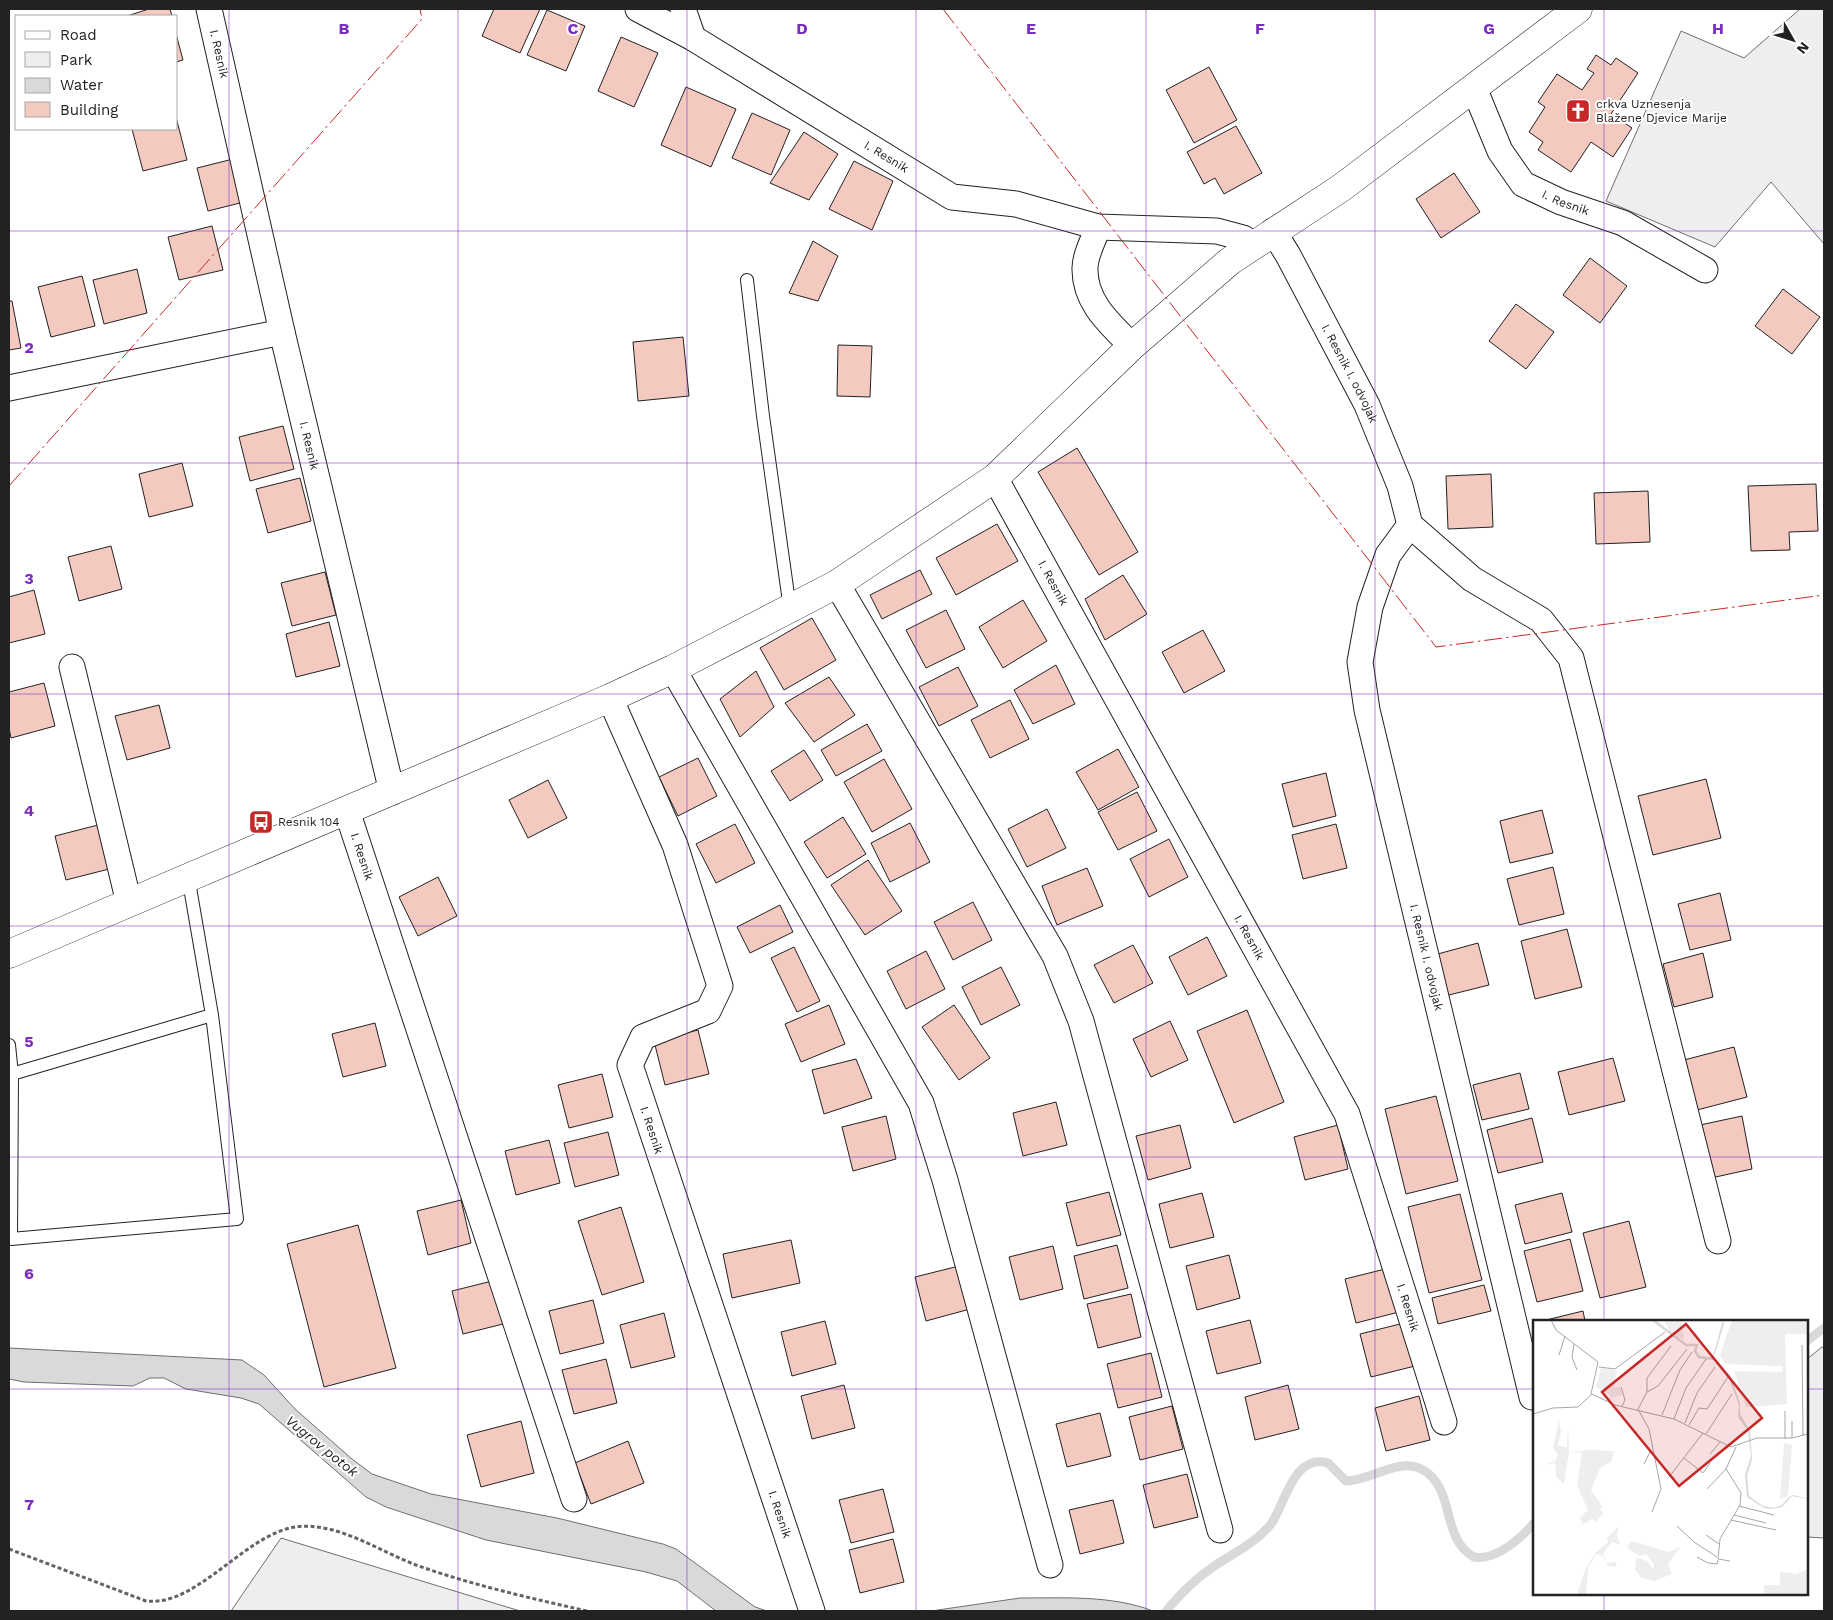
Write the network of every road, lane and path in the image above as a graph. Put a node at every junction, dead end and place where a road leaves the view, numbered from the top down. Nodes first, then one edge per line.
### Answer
1 (209, 9) edge
2 (638, 9) edge
3 (683, 9) edge
4 (1578, 9) edge
5 (693, 38) junction
6 (1474, 88) junction
7 (1098, 227) junction
8 (1263, 238) junction
9 (1705, 270) dead end
10 (747, 280) dead end
11 (282, 332) junction
12 (1132, 346) junction
13 (9, 388) edge
14 (995, 478) junction
15 (1410, 524) junction
16 (837, 584) junction
17 (790, 609) junction
18 (72, 667) dead end
19 (673, 670) junction
20 (610, 698) junction
21 (392, 792) junction
22 (347, 811) junction
23 (188, 876) junction
24 (129, 903) junction
25 (9, 954) edge
26 (212, 1015) junction
27 (9, 1045) edge
28 (12, 1074) junction
29 (1718, 1241) dead end
30 (1532, 1397) dead end
31 (1444, 1422) dead end
32 (574, 1499) dead end
33 (1220, 1530) dead end
34 (9, 1549) edge
35 (1050, 1565) dead end
36 (588, 1611) edge
37 (812, 1611) edge

1 - 11 street, I. Resnik
2 - 5 street, I. Resnik
3 - 5 street
4 - 6 street
5 - 7 street, I. Resnik
6 - 8 street
6 - 9 street, I. Resnik
7 - 8 street, I. Resnik
7 - 12 street
8 - 12 street
8 - 15 street, I. Resnik I. odvojak
10 - 17 lane
11 - 13 street
11 - 21 street, I. Resnik
12 - 14 street
14 - 16 street
14 - 31 street, I. Resnik
15 - 29 street
15 - 30 street, I. Resnik I. odvojak
16 - 17 street
16 - 33 street
17 - 19 street
18 - 24 street
19 - 20 street
19 - 35 street
20 - 21 street
20 - 37 street, I. Resnik
21 - 22 street
22 - 23 street
22 - 32 street, I. Resnik
23 - 24 street
23 - 26 lane
24 - 25 street
26 - 28 lane
26 - 28 lane
27 - 28 lane
34 - 36 path

